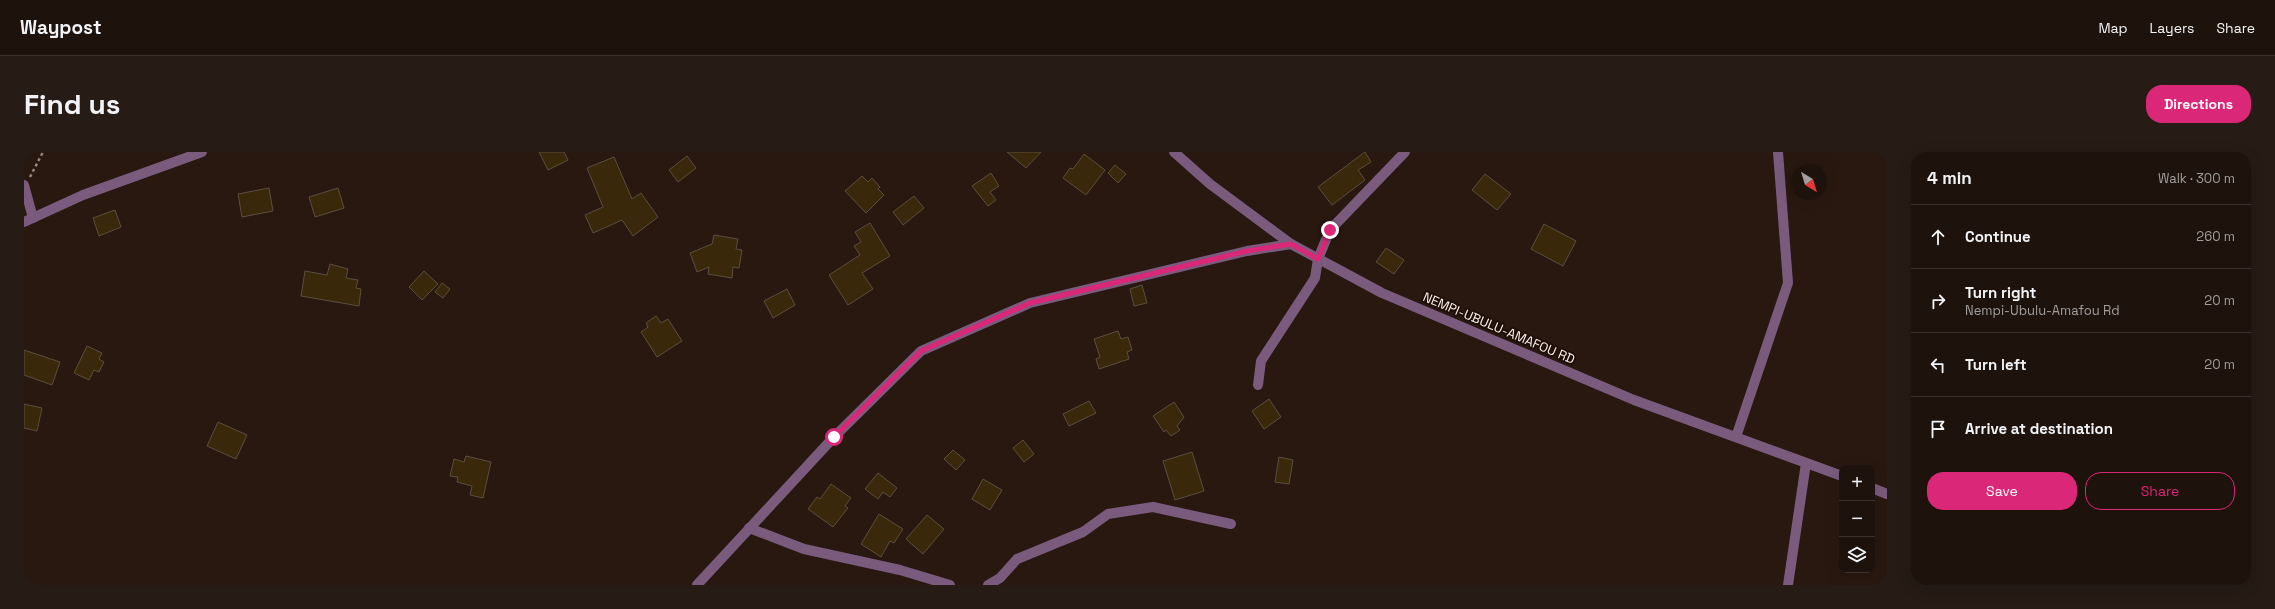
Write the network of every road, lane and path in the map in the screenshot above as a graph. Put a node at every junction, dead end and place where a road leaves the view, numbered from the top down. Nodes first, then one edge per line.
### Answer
1 (43, 152) edge
2 (202, 152) edge
3 (1174, 152) edge
4 (1405, 152) edge
5 (1778, 152) edge
6 (24, 187) edge
7 (28, 220) edge
8 (1291, 244) junction
9 (1318, 259) junction
10 (1258, 385) dead end
11 (1736, 437) junction
12 (1806, 463) junction
13 (1839, 475) edge
14 (1875, 489) edge
15 (1887, 494) edge
16 (1231, 524) dead end
17 (749, 528) junction
18 (697, 585) edge
19 (950, 585) edge
20 (988, 585) edge
21 (1788, 585) edge

1 - 6 path
2 - 7 street
3 - 8 street, NEMPI-UBULU-AMAFOU RD
4 - 9 street
5 - 11 street
6 - 7 street
8 - 9 street, NEMPI-UBULU-AMAFOU RD
8 - 17 street
9 - 10 street
9 - 11 street, NEMPI-UBULU-AMAFOU RD
11 - 12 street, NEMPI-UBULU-AMAFOU RD
12 - 13 street, NEMPI-UBULU-AMAFOU RD
12 - 21 street
14 - 15 street
16 - 20 street
17 - 18 street
17 - 19 street

